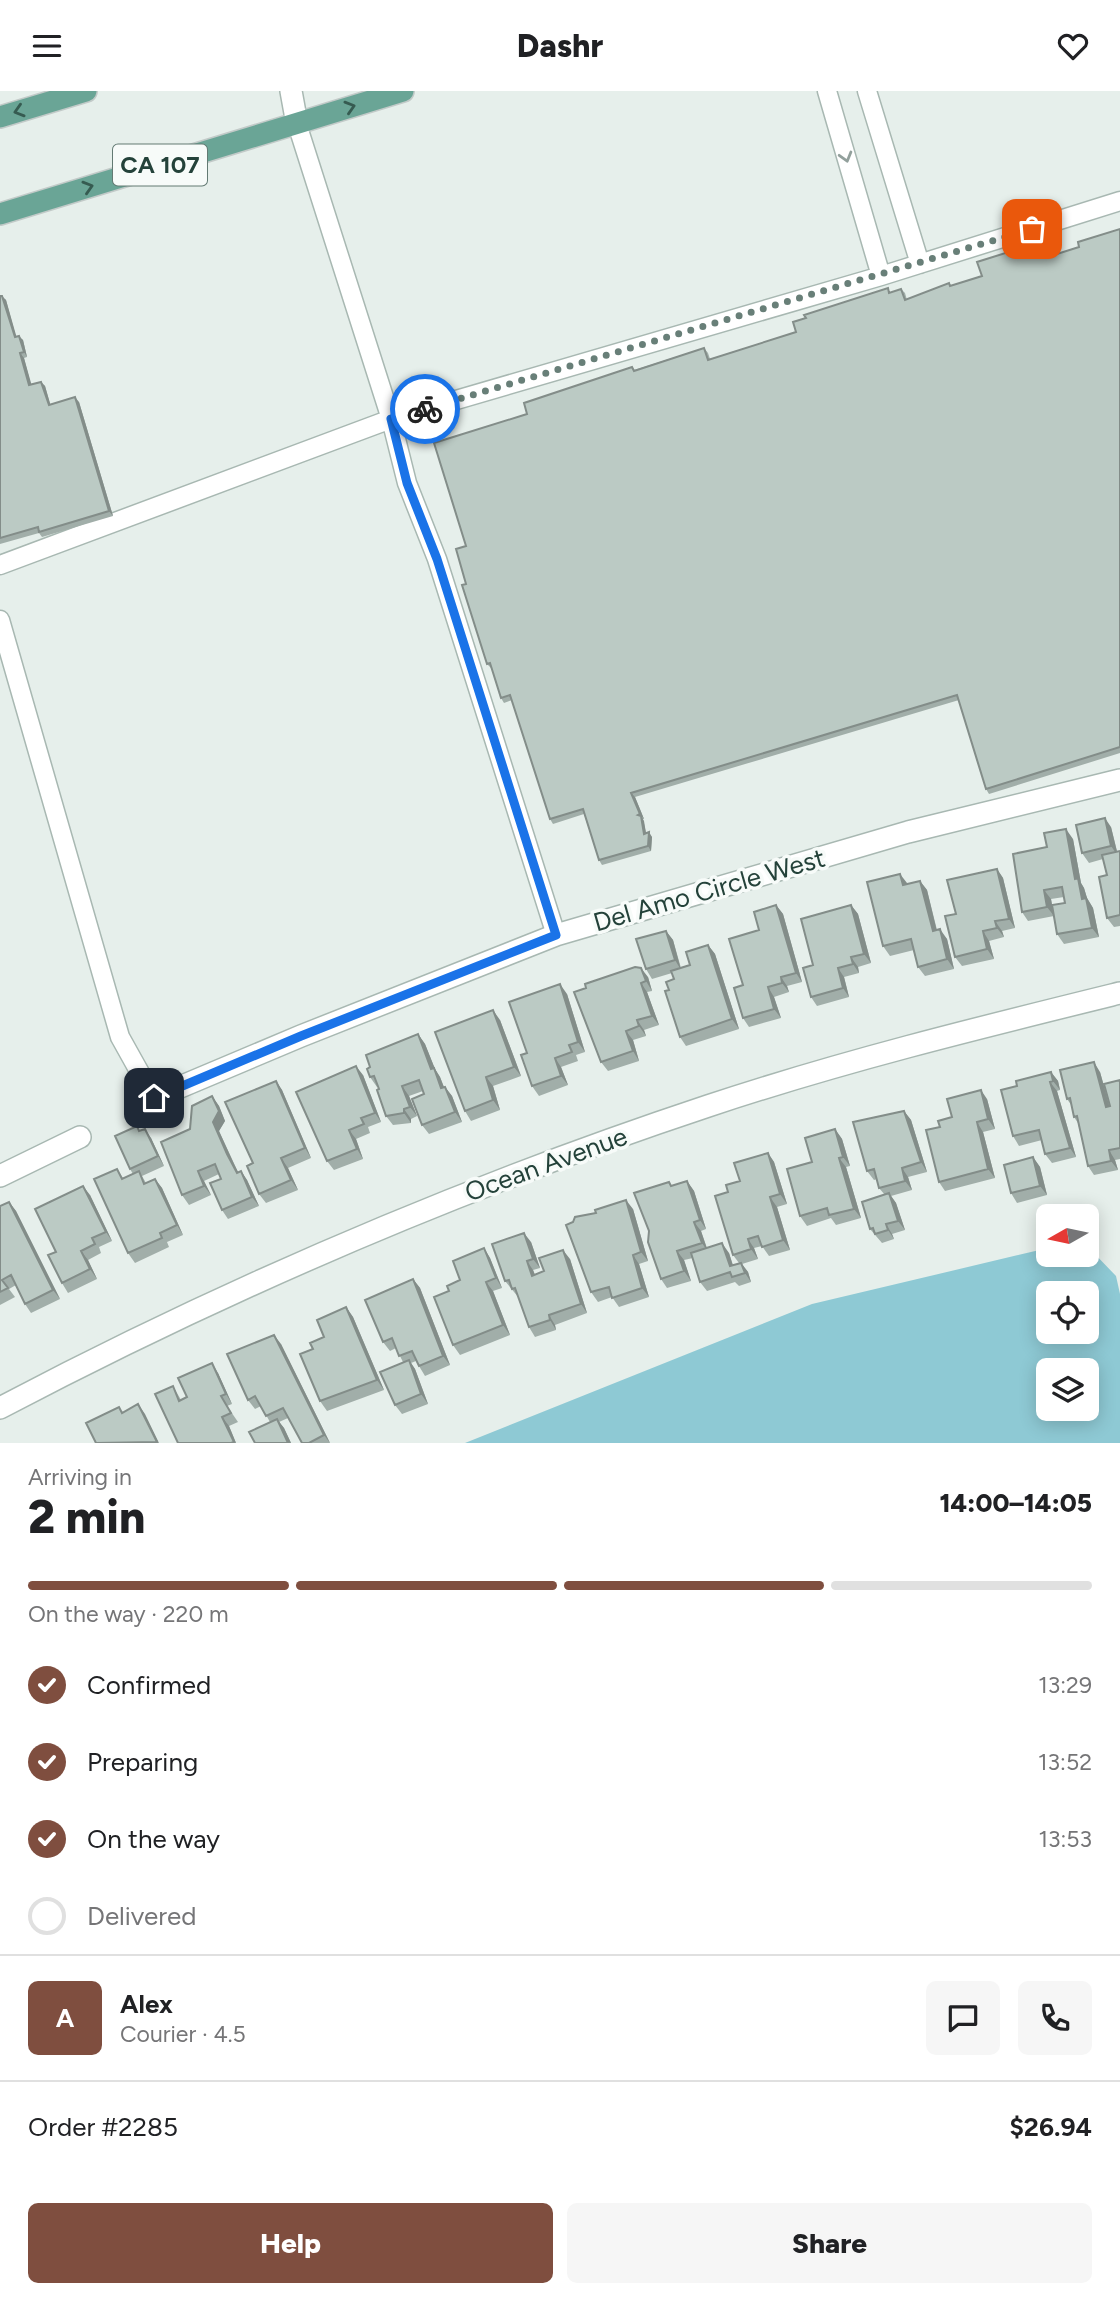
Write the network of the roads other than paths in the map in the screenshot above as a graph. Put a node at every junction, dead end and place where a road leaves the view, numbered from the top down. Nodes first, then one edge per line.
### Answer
1 (86, 91) edge
2 (291, 91) edge
3 (403, 91) edge
4 (827, 91) edge
5 (867, 91) edge
6 (0, 117) edge
7 (297, 124) junction
8 (1120, 201) edge
9 (0, 214) edge
10 (920, 264) junction
11 (881, 276) junction
12 (391, 419) junction
13 (0, 565) edge
14 (0, 620) edge
15 (1120, 780) edge
16 (556, 935) junction
17 (1120, 993) edge
18 (154, 1098) joint
19 (79, 1137) dead end
20 (0, 1175) edge
21 (0, 1408) edge

1 -> 6 main road
2 - 7 street
7 -> 3 main road, CA 107
4 -> 11 lane
5 - 10 lane
9 -> 7 main road, CA 107
7 - 12 lane
8 - 10 lane
10 - 11 lane
11 - 12 lane
12 - 13 lane
12 - 16 lane
14 - 18 lane
15 - 16 street, Del Amo Circle West
16 - 18 street, Del Amo Circle West
17 - 21 street, Ocean Avenue
19 - 20 street

